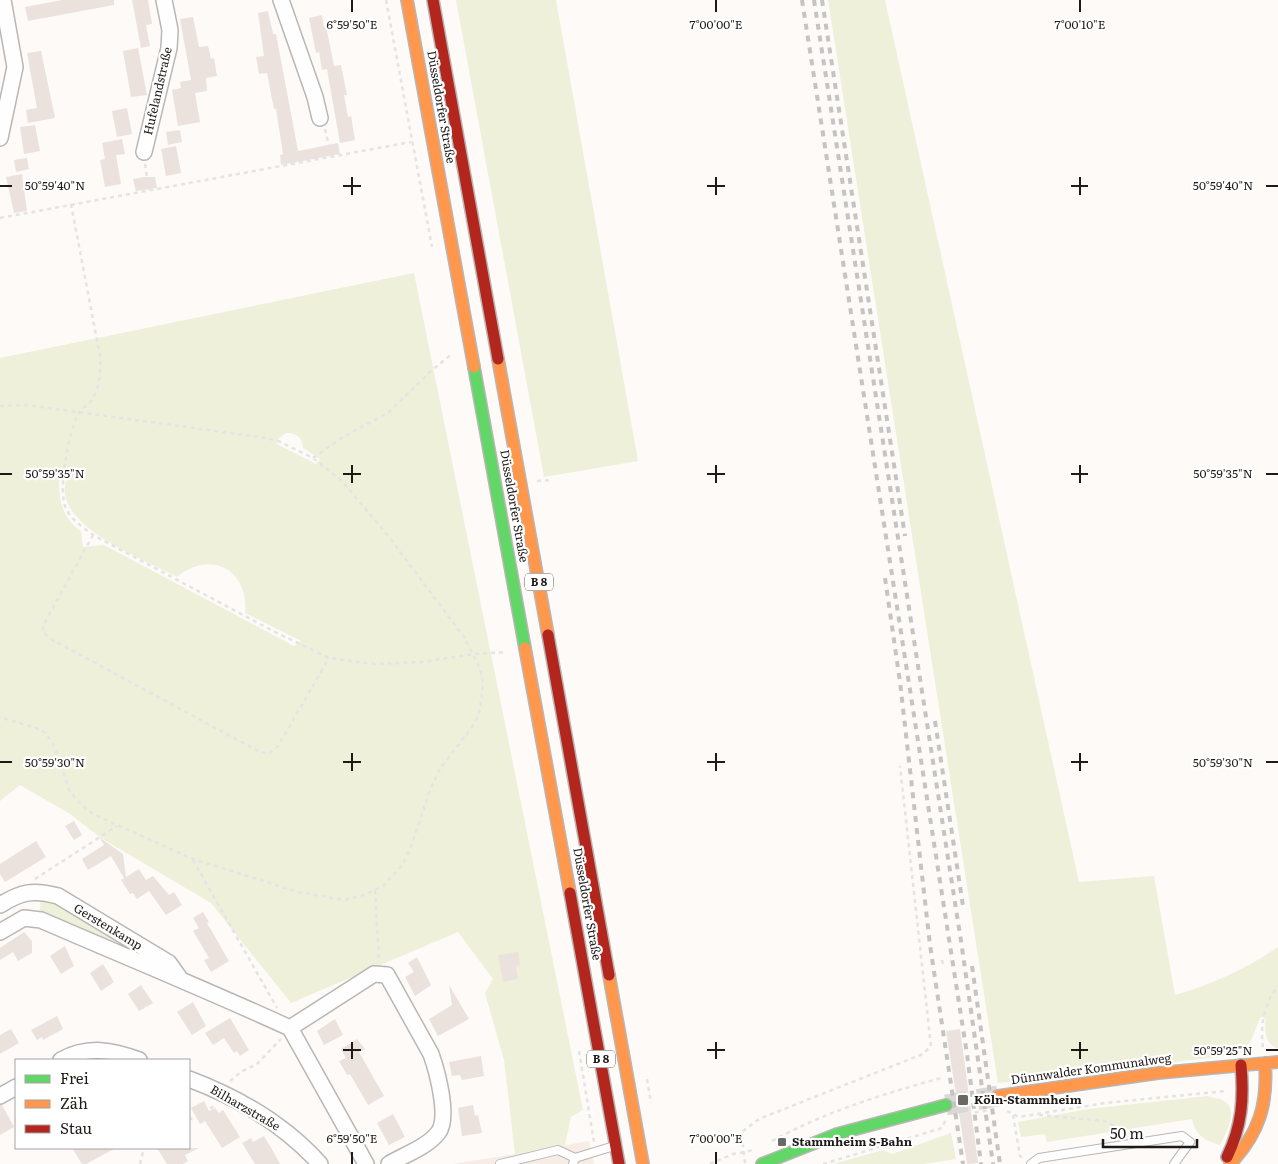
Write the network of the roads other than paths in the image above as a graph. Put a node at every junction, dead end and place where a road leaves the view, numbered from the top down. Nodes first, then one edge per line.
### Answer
1 (3, 0) edge
2 (164, 0) edge
3 (281, 0) edge
4 (407, 0) edge
5 (434, 0) edge
6 (320, 118) road end
7 (0, 138) edge
8 (144, 152) road end
9 (29, 892) junction
10 (0, 905) edge
11 (32, 918) junction
12 (0, 932) edge
13 (179, 978) junction
14 (290, 1028) junction
15 (64, 1059) edge
16 (136, 1059) edge
17 (1278, 1062) edge
18 (1265, 1063) junction
19 (1242, 1065) junction
20 (190, 1079) edge
21 (15, 1088) edge
22 (0, 1096) edge
23 (998, 1096) tunnel mouth
24 (946, 1105) tunnel mouth
25 (616, 1145) junction
26 (574, 1161) edge
27 (619, 1163) edge
28 (1032, 1163) edge
29 (320, 1164) edge
30 (366, 1164) edge
31 (389, 1164) edge
32 (500, 1164) edge
33 (643, 1164) edge
34 (762, 1164) edge
35 (1174, 1164) edge
36 (1222, 1164) edge
37 (1230, 1164) edge

1 - 7 street
2 - 8 street, Hufelandstraße
3 - 6 street
4 - 25 main road, Düsseldorfer Straße / B 8
5 - 33 main road, Düsseldorfer Straße / B 8
9 - 10 street, Gerstenkamp
9 - 11 street
9 - 13 street, Gerstenkamp
11 - 12 street
11 - 13 street, Gerstenkamp
13 - 14 street, Gerstenkamp
14 - 30 street
14 - 31 street
15 - 16 street
17 - 18 main road, Dünnwalder Kommunalweg
18 - 19 main road, Dünnwalder Kommunalweg
18 - 37 main road
19 - 23 main road, Dünnwalder Kommunalweg
19 - 36 main road
20 - 29 street, Bilharzstraße
21 - 22 street
24 - 34 main road
25 - 26 lane
25 - 27 main road, Düsseldorfer Straße / B 8
26 - 32 lane
28 - 35 lane

